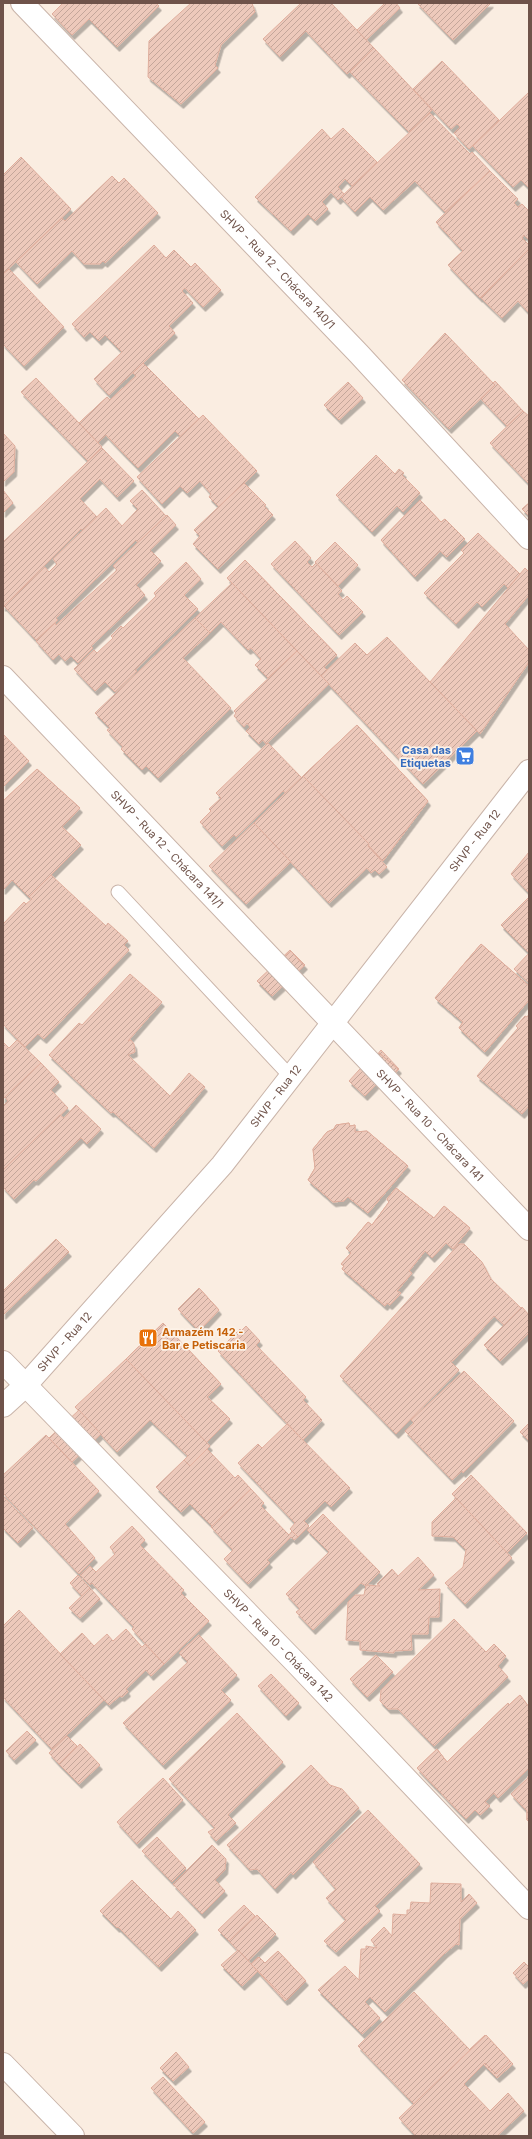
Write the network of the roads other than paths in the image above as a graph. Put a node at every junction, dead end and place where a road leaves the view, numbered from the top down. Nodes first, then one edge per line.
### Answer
1 (22, 3) edge
2 (529, 538) edge
3 (3, 677) edge
4 (529, 771) edge
5 (118, 892) dead end
6 (332, 1021) junction
7 (290, 1076) junction
8 (529, 1229) edge
9 (3, 1362) edge
10 (25, 1386) junction
11 (3, 1406) edge
12 (529, 1908) edge
13 (3, 2064) edge
14 (73, 2136) edge

1 - 2 street, SHVP - Rua 12 - Chácara 140/1
3 - 6 street, SHVP - Rua 12 - Chácara 141/1
4 - 6 street, SHVP - Rua 12
5 - 7 lane
6 - 7 street, SHVP - Rua 12
6 - 8 street, SHVP - Rua 10 - Chácara 141
7 - 10 street, SHVP - Rua 12
9 - 10 street, SHVP - Rua 10 - Chácara 142
10 - 11 street, SHVP - Rua 12
10 - 12 street, SHVP - Rua 10 - Chácara 142
13 - 14 street

